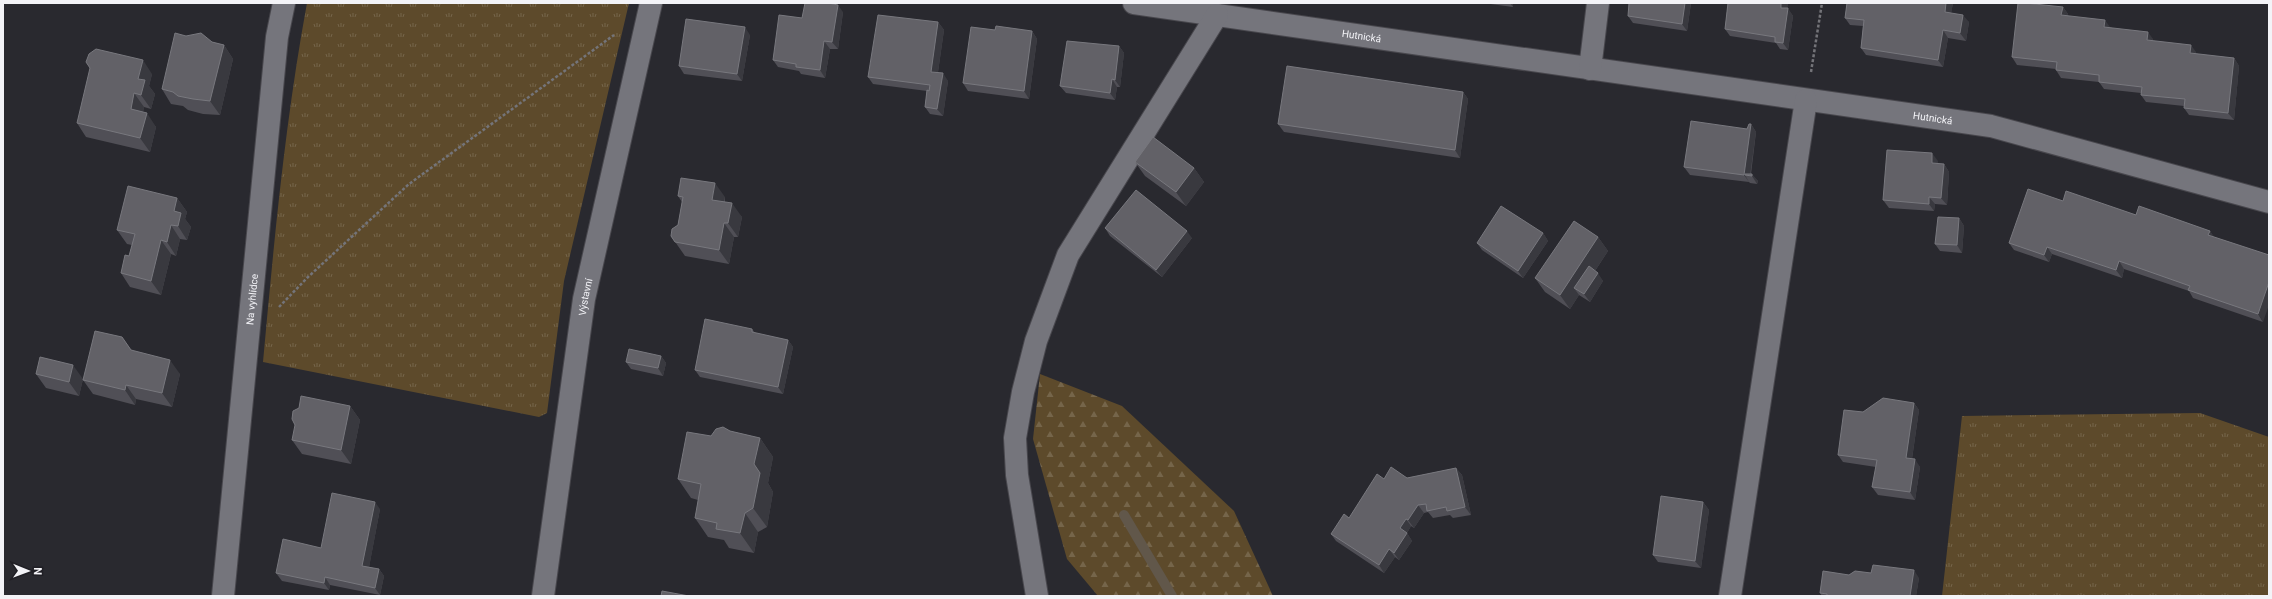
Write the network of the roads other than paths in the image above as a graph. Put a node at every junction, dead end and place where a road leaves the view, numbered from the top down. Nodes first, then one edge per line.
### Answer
1 (284, 3) edge
2 (1134, 3) edge
3 (1598, 3) edge
4 (650, 9) edge
5 (1217, 15) junction
6 (1590, 69) junction
7 (1806, 100) junction
8 (2269, 202) edge
9 (223, 596) edge
10 (542, 596) edge
11 (1037, 596) edge
12 (1730, 596) edge

1 - 9 street, Na vyhlídce
2 - 5 street, Hutnická
3 - 6 street
4 - 10 street, Výstavní
5 - 6 street, Hutnická
5 - 11 street
6 - 7 street, Hutnická
7 - 8 street, Hutnická
7 - 12 street

